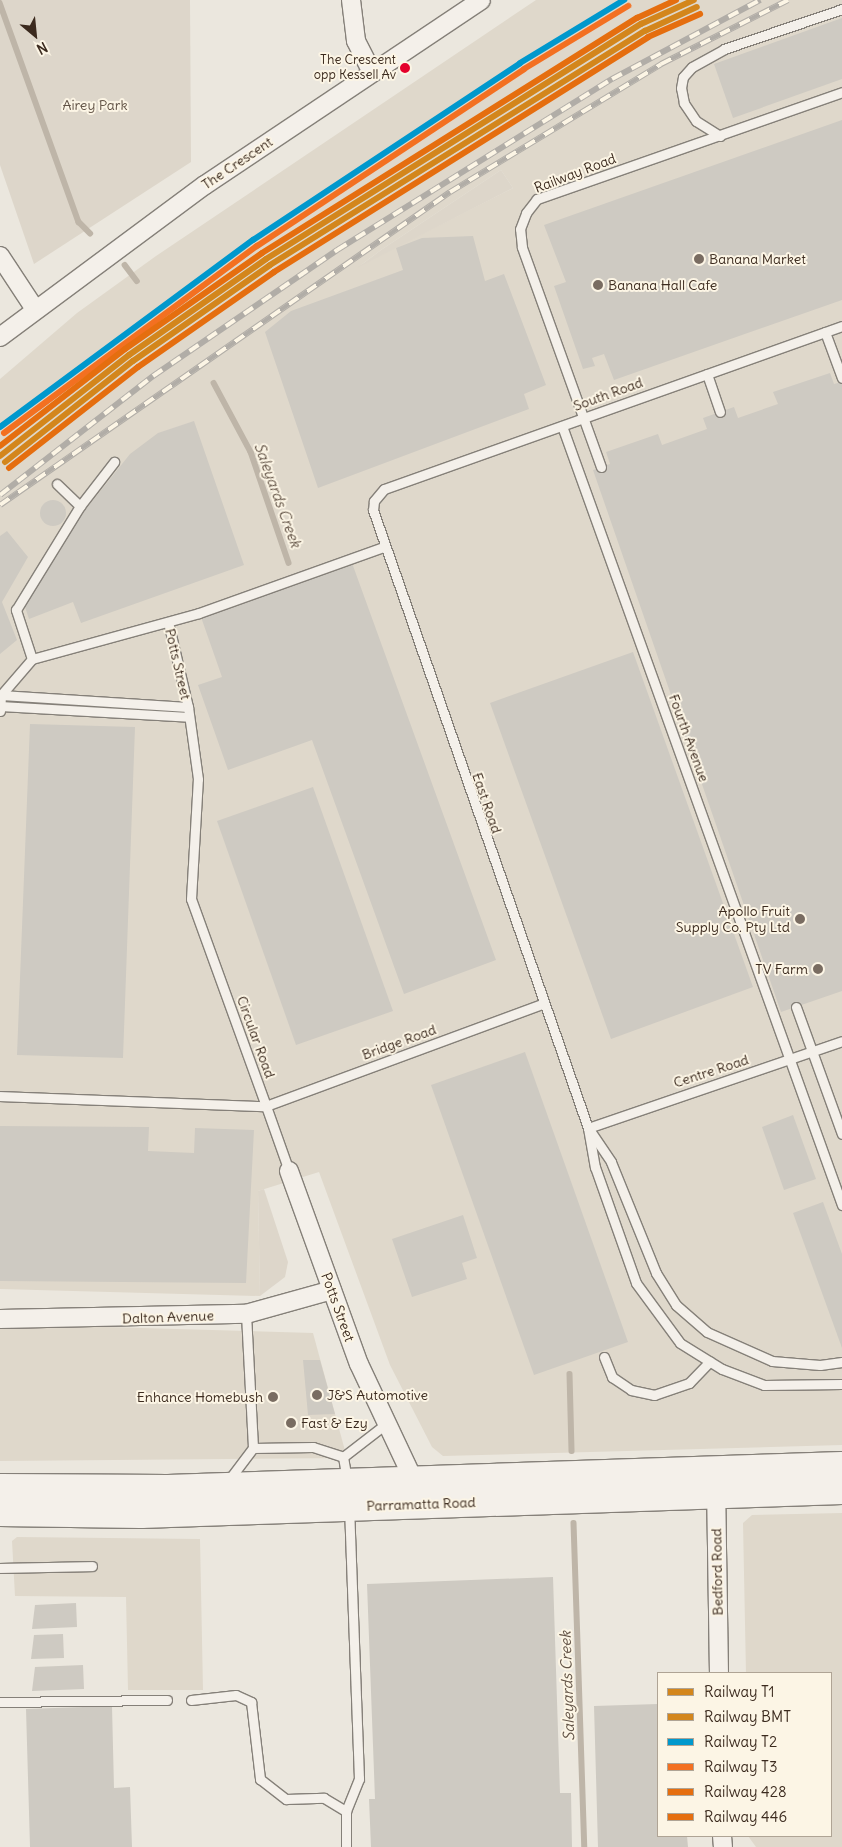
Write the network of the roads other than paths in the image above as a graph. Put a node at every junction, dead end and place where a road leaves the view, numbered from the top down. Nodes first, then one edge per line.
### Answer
1 (351, 0) edge
2 (481, 0) edge
3 (842, 9) edge
4 (372, 72) junction
5 (842, 92) edge
6 (720, 136) junction
7 (0, 256) edge
8 (34, 309) junction
9 (842, 326) edge
10 (825, 332) junction
11 (0, 337) edge
12 (707, 374) junction
13 (842, 378) edge
14 (720, 412) dead end
15 (583, 418) junction
16 (562, 426) junction
17 (114, 462) dead end
18 (601, 467) dead end
19 (57, 484) dead end
20 (384, 489) joint
21 (80, 506) junction
22 (383, 546) junction
23 (168, 622) junction
24 (32, 659) junction
25 (2, 695) junction
26 (0, 706) edge
27 (188, 707) junction
28 (0, 711) edge
29 (190, 717) junction
30 (542, 1004) junction
31 (796, 1007) dead end
32 (842, 1041) edge
33 (812, 1052) junction
34 (790, 1059) junction
35 (0, 1096) edge
36 (266, 1106) junction
37 (588, 1128) junction
38 (842, 1134) edge
39 (290, 1171) joint
40 (842, 1205) edge
41 (332, 1290) junction
42 (246, 1314) junction
43 (0, 1319) edge
44 (604, 1357) dead end
45 (710, 1361) junction
46 (842, 1362) edge
47 (842, 1384) edge
48 (387, 1423) junction
49 (253, 1448) junction
50 (842, 1466) edge
51 (716, 1481) junction
52 (346, 1482) junction
53 (224, 1487) junction
54 (0, 1488) edge
55 (842, 1490) edge
56 (414, 1492) junction
57 (0, 1512) edge
58 (92, 1566) dead end
59 (0, 1568) edge
60 (718, 1672) edge
61 (167, 1700) dead end
62 (191, 1700) dead end
63 (0, 1702) edge
64 (346, 1811) junction
65 (346, 1847) edge

1 - 4 street
2 - 4 street, The Crescent
3 - 6 lane
4 - 8 street, The Crescent
5 - 6 lane, Railway Road
6 - 15 lane, Railway Road
7 - 8 street
8 - 11 street, The Crescent
9 - 10 lane, South Road
10 - 12 lane, South Road
10 - 13 lane
12 - 14 lane
12 - 15 lane, South Road
15 - 16 lane, South Road
15 - 18 lane
16 - 20 lane, South Road
16 - 34 lane, Fourth Avenue
17 - 21 lane
19 - 21 lane
20 - 22 lane, East Road
21 - 24 lane
22 - 23 lane
22 - 30 lane, East Road
23 - 24 lane
23 - 27 lane, Potts Street
24 - 25 lane
25 - 26 lane
25 - 27 lane
26 - 28 lane
26 - 29 lane
27 - 29 lane, Circular Road
29 - 36 lane, Circular Road
30 - 36 lane, Bridge Road
30 - 37 lane, East Road
31 - 33 lane
32 - 33 lane, Centre Road
33 - 34 lane, Centre Road
33 - 38 lane
34 - 37 lane, Centre Road
34 - 40 lane, Fourth Avenue
35 - 36 lane
36 - 39 lane, Potts Street
37 - 45 lane
37 - 46 lane
39 - 41 street, Potts Street
41 - 42 street, Dalton Avenue
41 - 48 street, Potts Street
42 - 43 street, Dalton Avenue
42 - 49 lane
44 - 45 lane
45 - 47 lane
48 - 52 lane
48 - 56 street, Potts Street
49 - 52 lane
49 - 53 lane
50 - 51 highway, Parramatta Road
51 - 55 highway, Parramatta Road
51 - 56 highway, Parramatta Road
51 - 60 street, Bedford Road
52 - 53 highway, Parramatta Road
52 - 56 highway, Parramatta Road
52 - 57 highway, Parramatta Road
52 - 64 lane
53 - 54 highway, Parramatta Road
58 - 59 lane
61 - 63 lane
62 - 64 lane
64 - 65 lane

